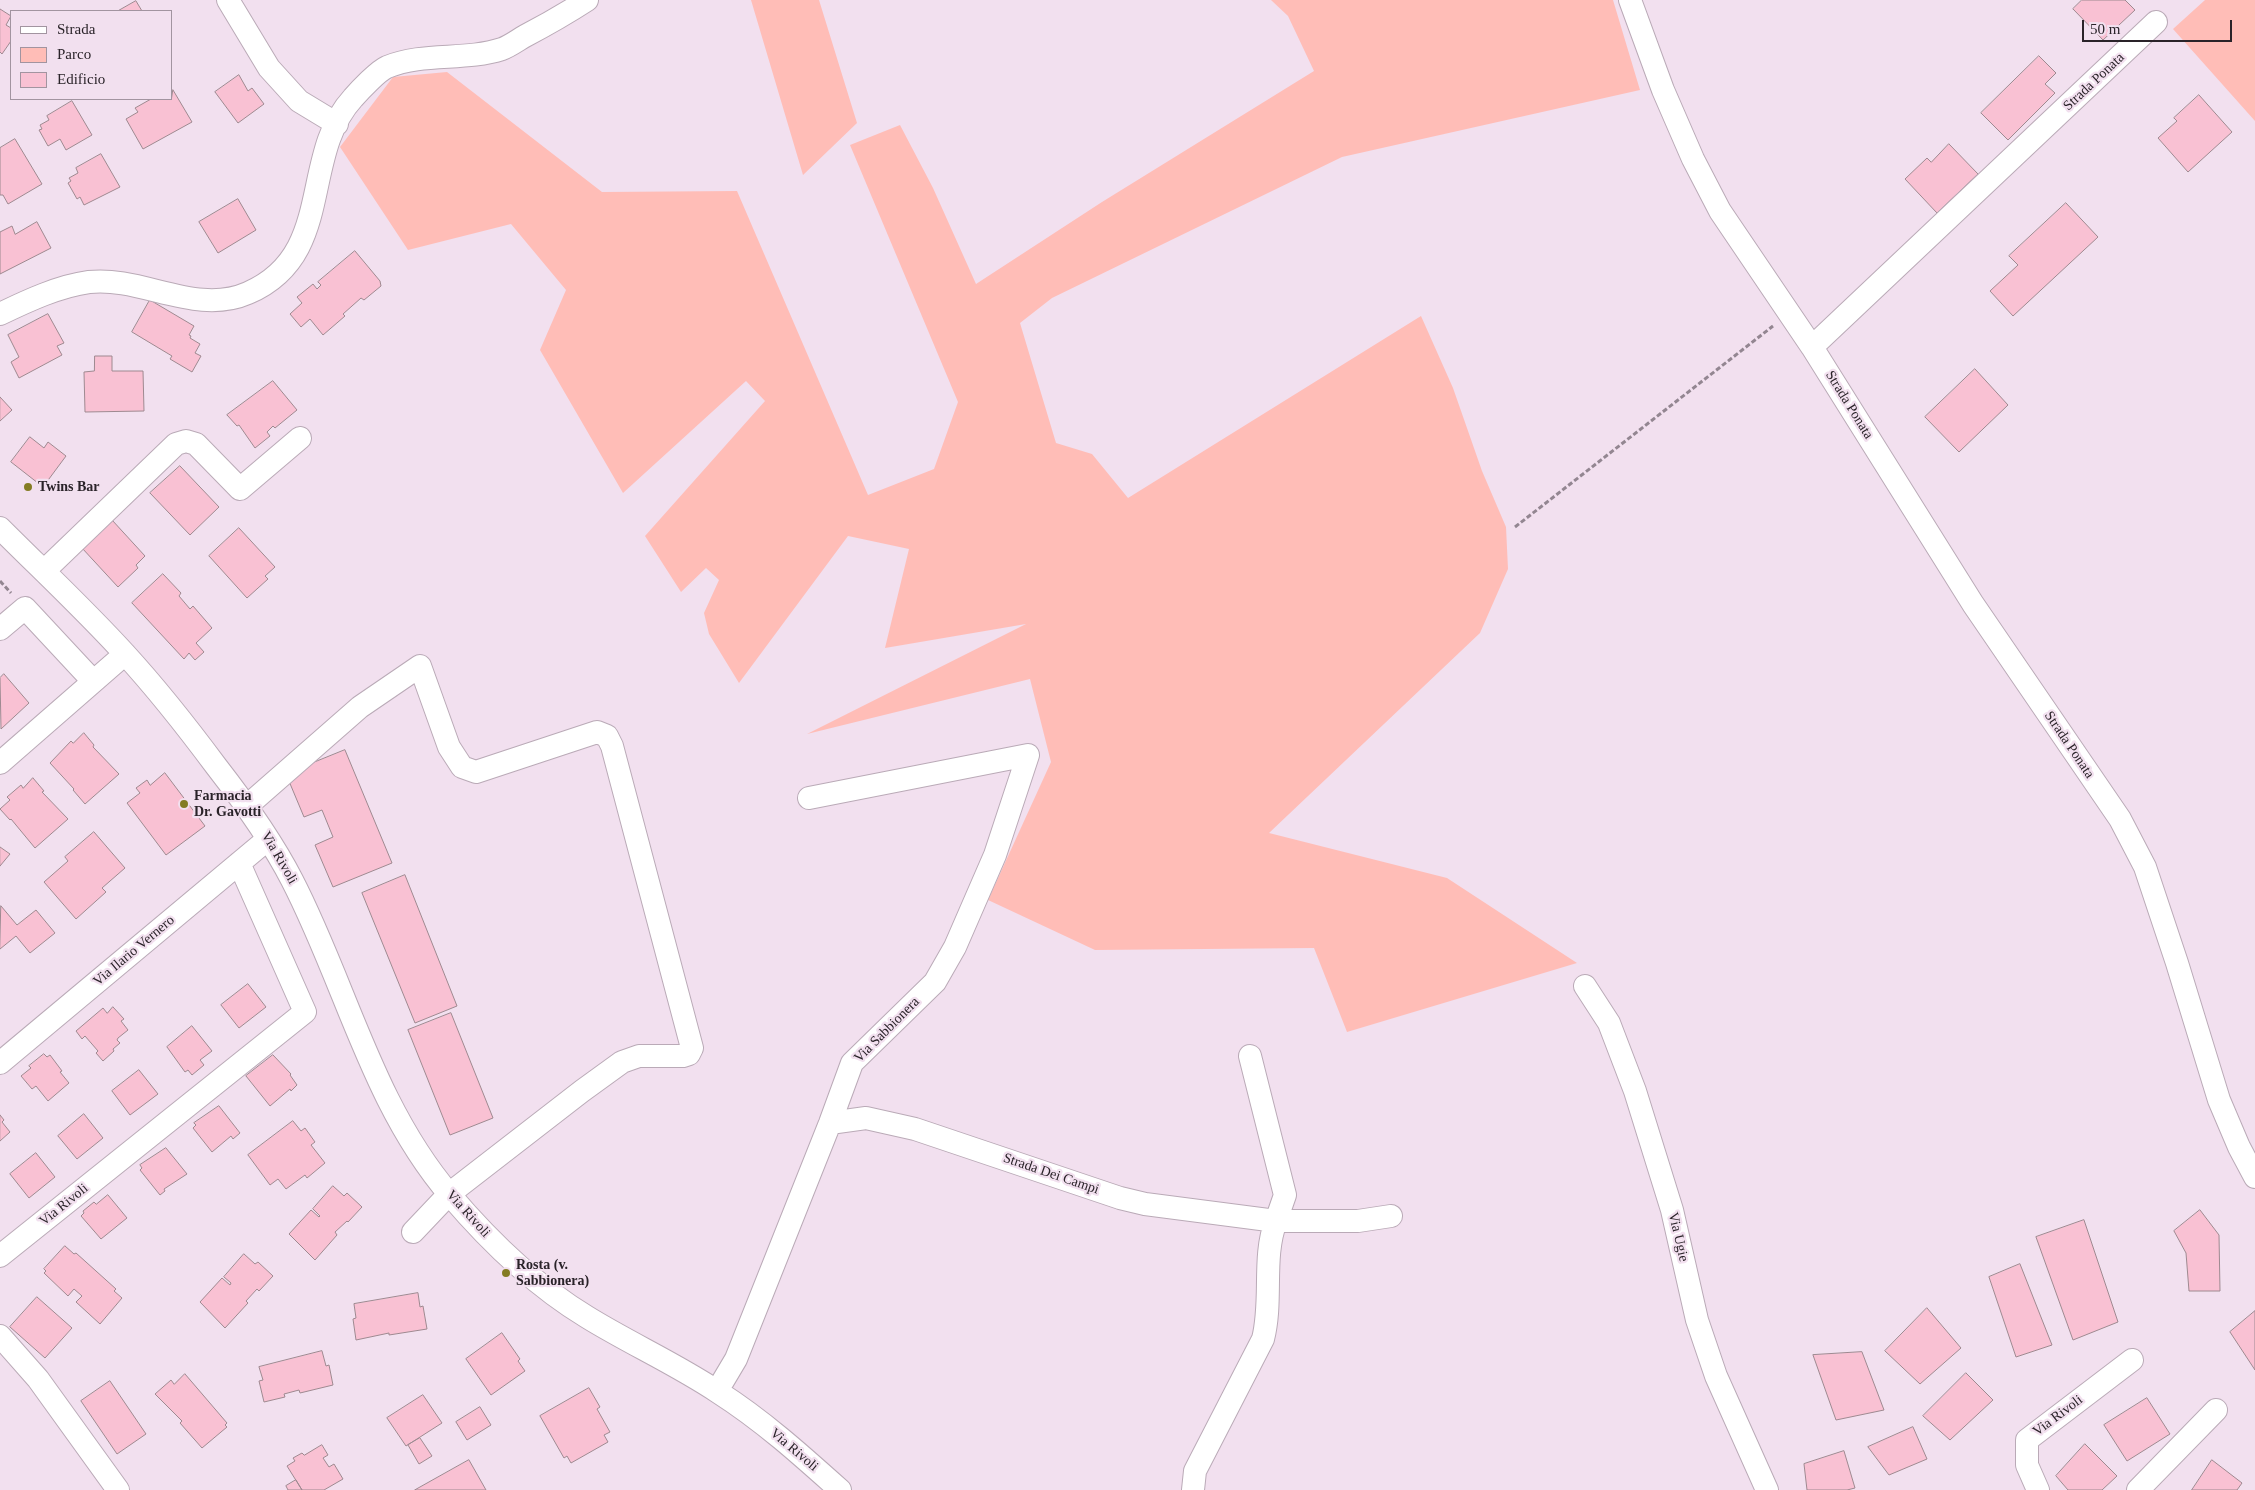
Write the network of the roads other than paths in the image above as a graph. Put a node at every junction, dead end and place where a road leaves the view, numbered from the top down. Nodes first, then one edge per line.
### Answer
1 (228, 0) edge
2 (587, 0) edge
3 (1630, 0) edge
4 (2156, 22) dead end
5 (337, 124) junction
6 (0, 314) edge
7 (1812, 347) junction
8 (300, 438) dead end
9 (0, 528) edge
10 (44, 572) junction
11 (0, 629) edge
12 (125, 654) junction
13 (93, 681) junction
14 (0, 762) edge
15 (809, 798) dead end
16 (246, 806) junction
17 (268, 840) junction
18 (239, 863) junction
19 (1585, 986) dead end
20 (1250, 1056) dead end
21 (0, 1063) edge
22 (830, 1123) junction
23 (2255, 1177) edge
24 (449, 1194) junction
25 (1392, 1216) dead end
26 (1276, 1221) junction
27 (413, 1232) dead end
28 (0, 1256) edge
29 (0, 1336) edge
30 (2132, 1360) dead end
31 (717, 1391) junction
32 (2216, 1410) dead end
33 (118, 1490) edge
34 (840, 1490) edge
35 (1194, 1490) edge
36 (1767, 1490) edge
37 (2038, 1490) edge
38 (2138, 1490) edge

1 - 5 street
2 - 5 street
3 - 7 street, Strada Ponata
4 - 7 street, Strada Ponata
5 - 6 street
7 - 23 street, Strada Ponata
8 - 10 street
9 - 10 street, Via Rivoli
10 - 12 street, Via Rivoli
11 - 13 street
12 - 13 street
12 - 16 street, Via Rivoli
13 - 14 street
15 - 22 street, Via Sabbionera
16 - 17 street, Via Rivoli
16 - 24 street
17 - 18 street, Via Ilario Vernero
17 - 24 street, Via Rivoli
18 - 21 street, Via Ilario Vernero
18 - 28 street, Via Rivoli
19 - 36 street, Via Ugie
20 - 26 street
22 - 26 street, Strada Dei Campi
22 - 31 street, Via Sabbionera
24 - 27 street
24 - 31 street, Via Rivoli
25 - 26 street, Strada Dei Campi
26 - 35 street
29 - 33 street
30 - 37 street, Via Rivoli
31 - 34 street, Via Rivoli
32 - 38 street

